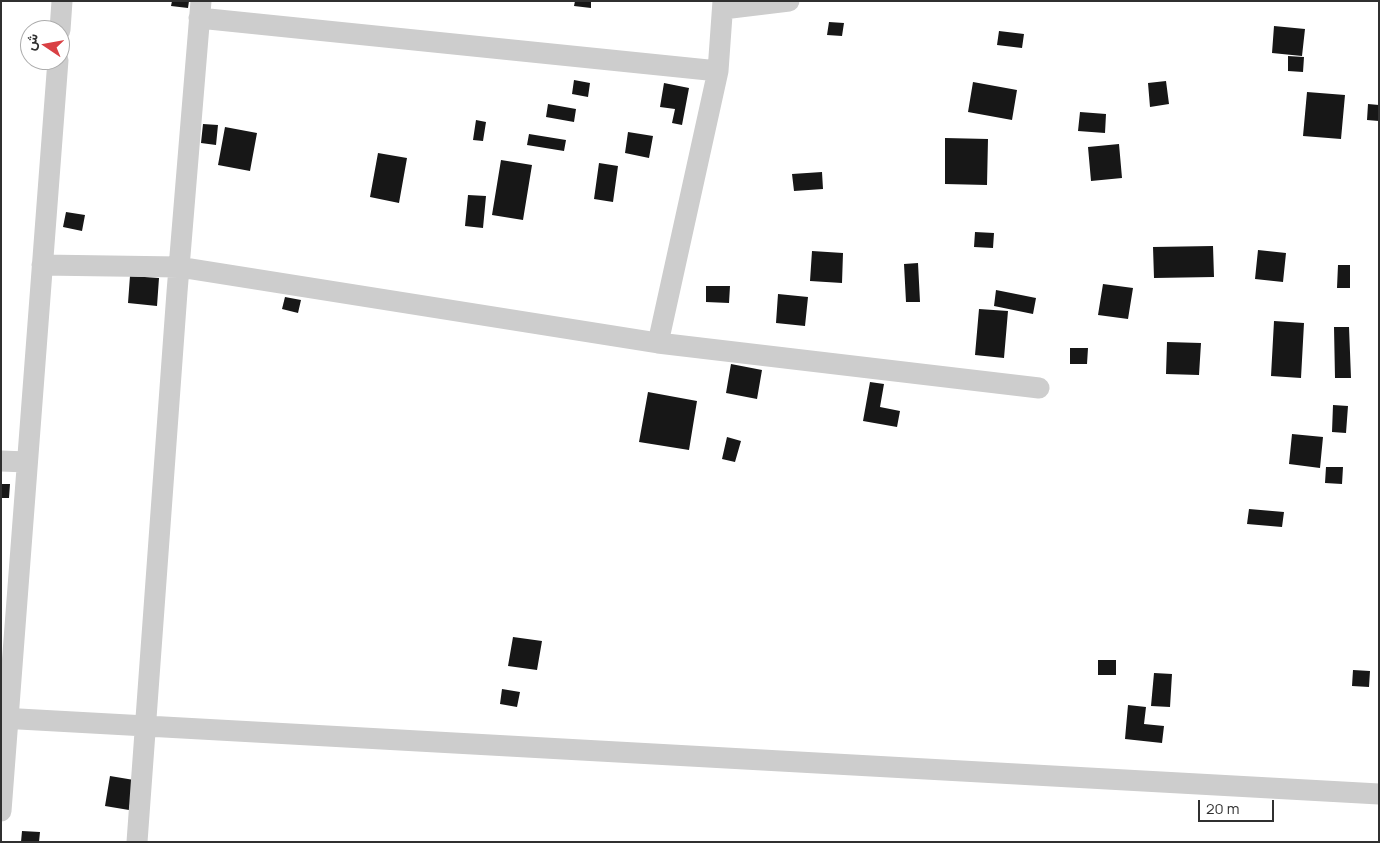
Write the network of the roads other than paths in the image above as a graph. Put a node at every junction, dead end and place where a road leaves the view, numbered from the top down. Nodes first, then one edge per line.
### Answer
1 (62, 1) edge
2 (789, 1) edge
3 (723, 5) edge
4 (200, 10) edge
5 (61, 20) edge
6 (57, 70) edge
7 (718, 71) junction
8 (42, 265) junction
9 (179, 267) junction
10 (658, 342) junction
11 (1039, 388) dead end
12 (1, 461) edge
13 (28, 462) junction
14 (5, 719) edge
15 (146, 727) junction
16 (1379, 794) edge
17 (1, 811) edge
18 (137, 842) edge

1 - 5 street
2 - 3 street
3 - 7 street
4 - 7 street
4 - 9 street
6 - 8 street
7 - 10 street
8 - 9 street
8 - 13 street
9 - 10 street
9 - 15 street
10 - 11 street
12 - 13 street
13 - 14 street
14 - 15 street
14 - 17 street
15 - 16 street
15 - 18 street

